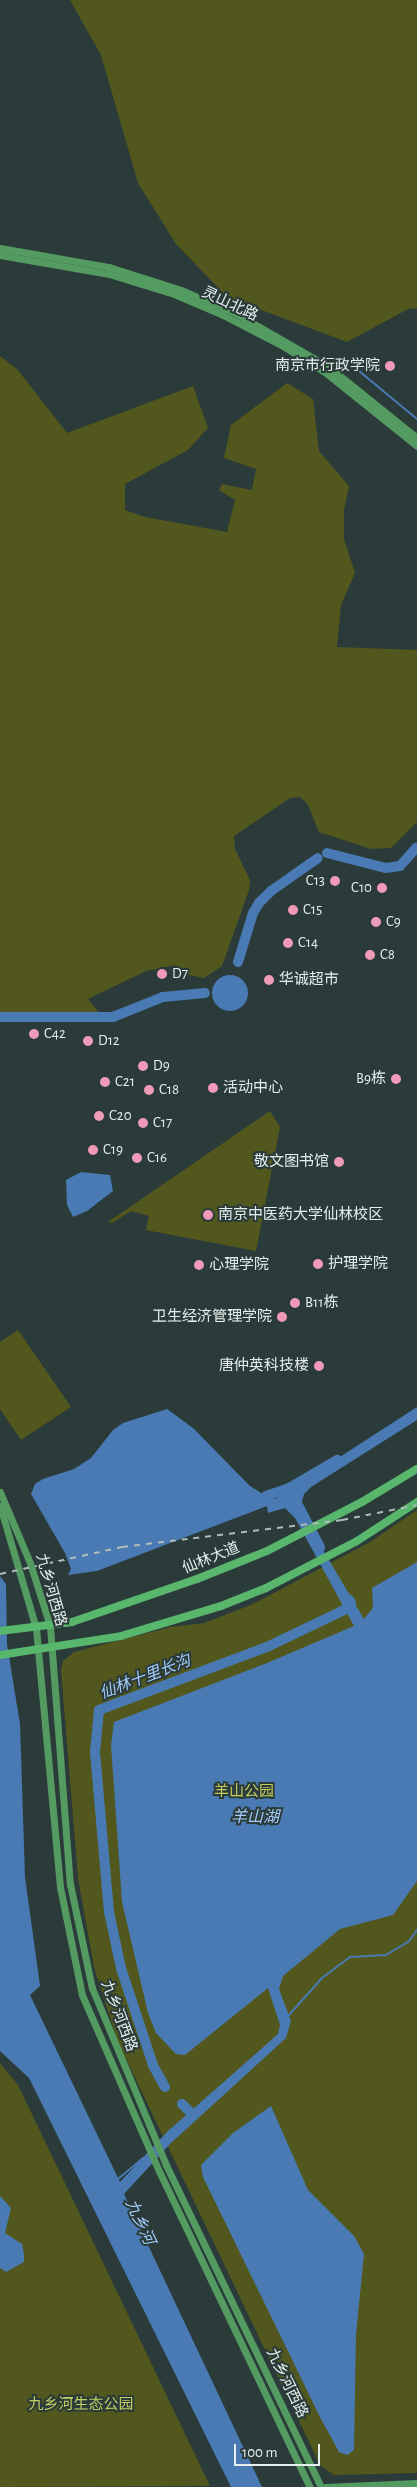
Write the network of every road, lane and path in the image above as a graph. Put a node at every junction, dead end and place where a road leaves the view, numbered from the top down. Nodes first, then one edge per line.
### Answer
1 (0, 248) edge
2 (0, 255) edge
3 (417, 438) edge
4 (417, 446) edge
5 (417, 1468) edge
6 (0, 1492) edge
7 (417, 1502) edge
8 (0, 1506) edge
9 (50, 1626) junction
10 (36, 1628) junction
11 (4, 1631) edge
12 (52, 1649) junction
13 (38, 1650) junction
14 (0, 1655) edge
15 (417, 2483) edge
16 (310, 2487) edge
17 (323, 2487) edge

1 - 3 main road, 灵山北路
2 - 4 main road, 灵山北路
5 - 9 main road, 仙林大道
6 - 9 main road, 九乡河西路
7 - 12 main road
8 - 10 main road, 九乡河西路
9 - 10 main road, 仙林大道
9 - 12 main road, 九乡河西路
10 - 11 main road, 仙林大道
10 - 13 main road, 九乡河西路
12 - 13 main road
12 - 17 main road, 九乡河西路
13 - 14 main road
13 - 16 main road, 九乡河西路
15 - 17 main road

